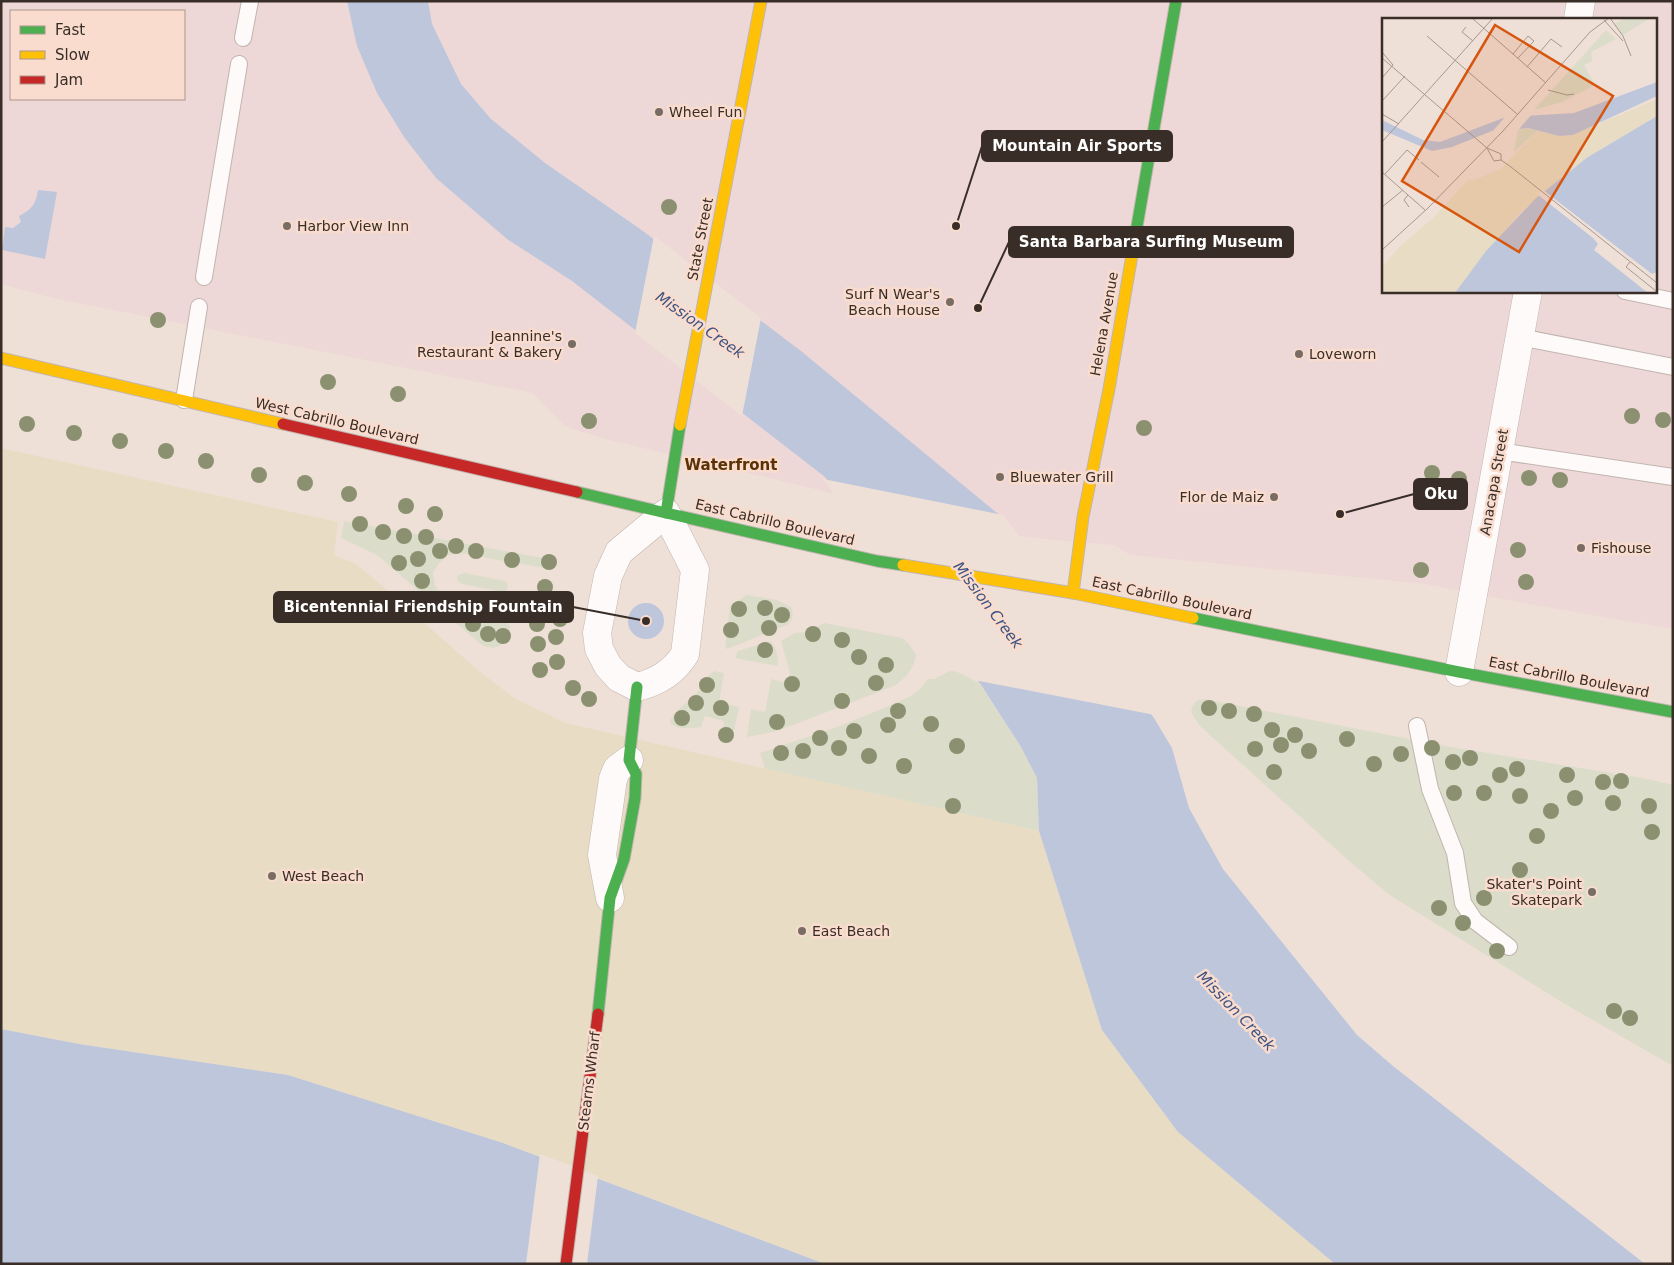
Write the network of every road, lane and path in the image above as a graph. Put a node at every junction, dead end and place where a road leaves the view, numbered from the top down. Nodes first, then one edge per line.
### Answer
1 (250, 1) edge
2 (761, 1) edge
3 (1176, 1) edge
4 (1581, 1) edge
5 (1578, 18) edge
6 (243, 38) dead end
7 (239, 64) dead end
8 (204, 277) dead end
9 (1528, 292) edge
10 (1630, 292) edge
11 (1673, 301) edge
12 (199, 307) dead end
13 (1520, 337) junction
14 (1, 358) edge
15 (1673, 367) edge
16 (184, 400) junction
17 (1499, 451) junction
18 (1673, 477) edge
19 (666, 512) junction
20 (1070, 593) junction
21 (1459, 672) junction
22 (637, 687) junction
23 (1673, 712) edge
24 (1417, 726) dead end
25 (629, 760) joint
26 (610, 898) joint
27 (1509, 947) dead end
28 (566, 1264) edge

1 - 6 lane
2 - 19 main road, State Street
3 - 20 main road, Helena Avenue
4 - 5 street
7 - 8 lane
9 - 13 street, Anacapa Street
10 - 11 lane
12 - 16 lane
13 - 15 lane
13 - 17 street, Anacapa Street
14 - 16 main road, West Cabrillo Boulevard
16 - 19 main road, West Cabrillo Boulevard
17 - 18 lane
17 - 21 street, Anacapa Street
19 - 20 main road, East Cabrillo Boulevard
19 - 22 street
19 - 22 street
20 - 21 main road, East Cabrillo Boulevard
21 - 23 main road, East Cabrillo Boulevard
22 - 25 main road, Stearns Wharf
24 - 27 lane
25 - 26 street, Stearns Wharf
26 - 28 main road, Stearns Wharf

